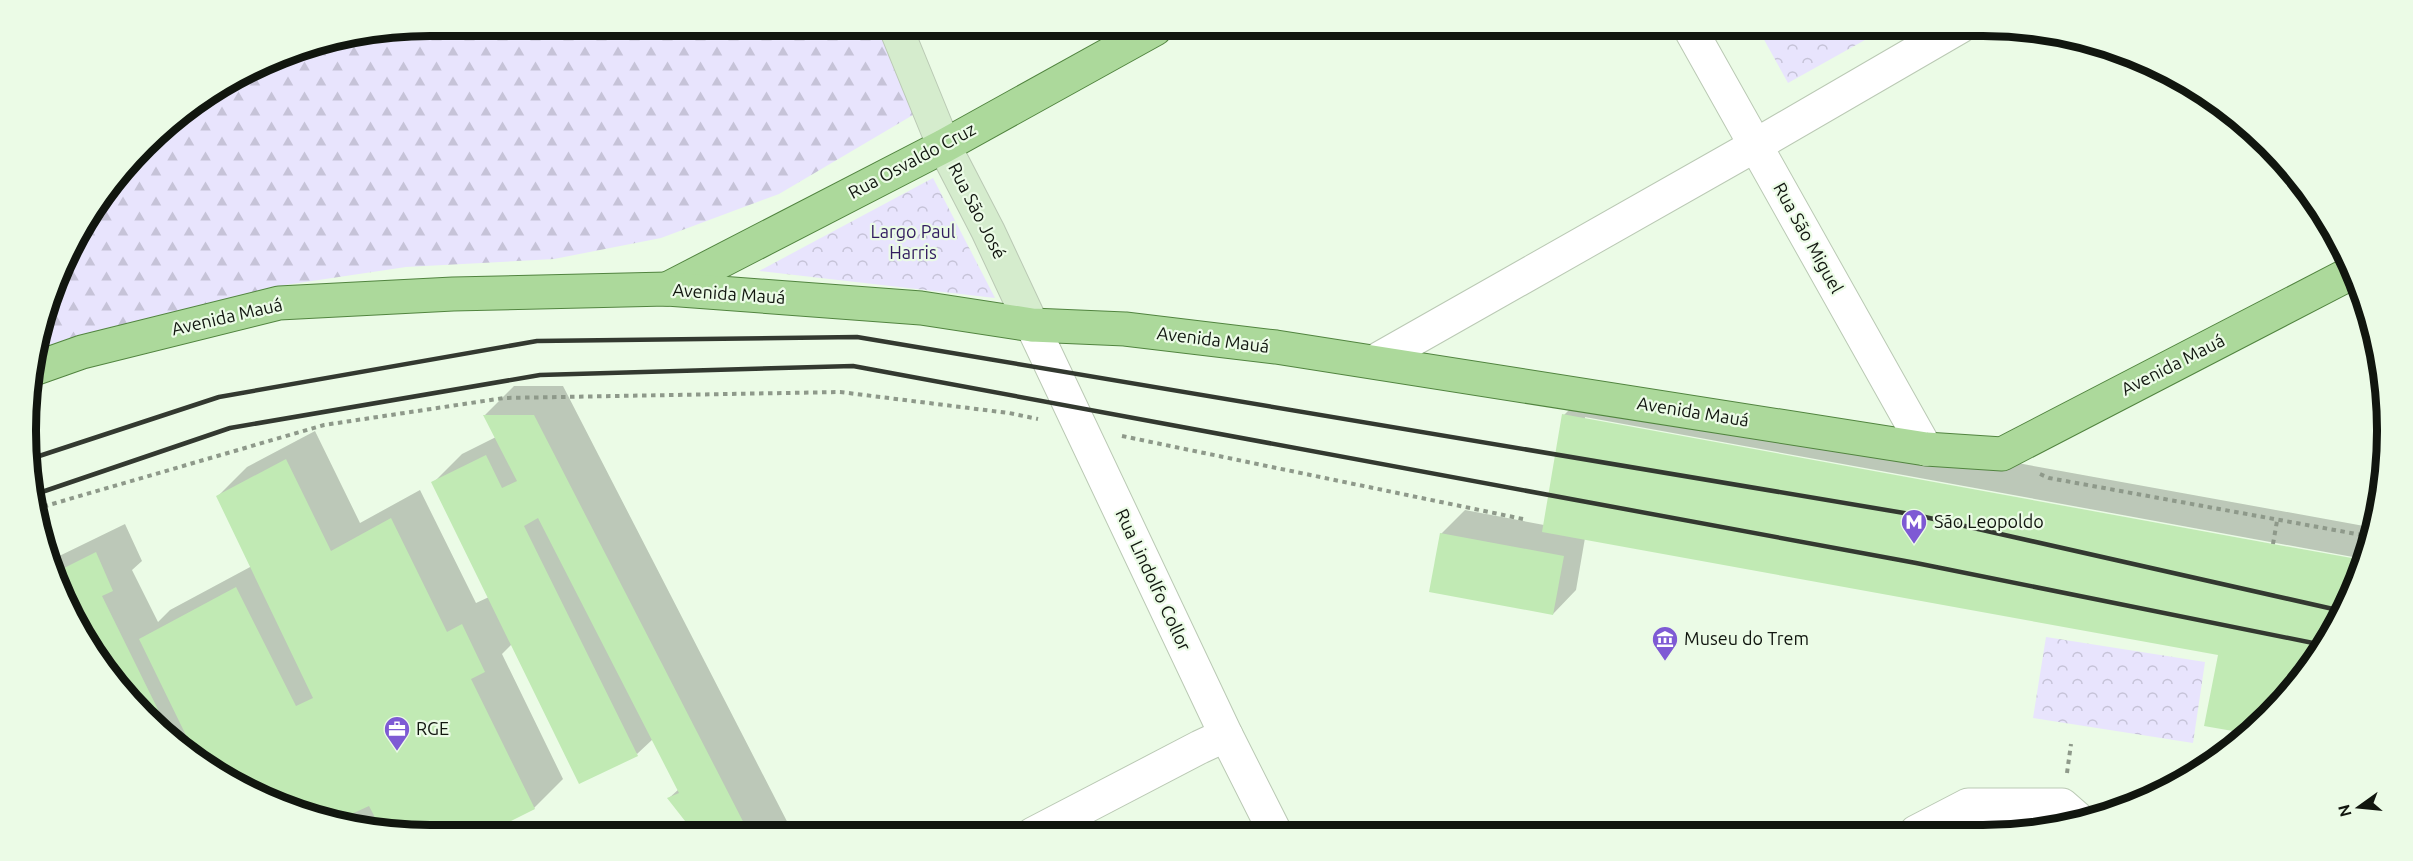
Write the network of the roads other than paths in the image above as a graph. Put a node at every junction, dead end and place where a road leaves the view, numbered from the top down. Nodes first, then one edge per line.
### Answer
1 (899, 36) edge
2 (1142, 36) edge
3 (1694, 36) edge
4 (1944, 36) edge
5 (1756, 145) junction
6 (944, 146) junction
7 (2345, 276) edge
8 (667, 290) junction
9 (1032, 325) junction
10 (1375, 362) junction
11 (41, 367) edge
12 (1926, 449) junction
13 (1226, 735) junction
14 (2073, 814) edge
15 (1051, 825) edge
16 (1271, 825) edge
17 (1929, 825) edge

1 - 6 street, Rua São José
2 - 6 main road, Rua Osvaldo Cruz
3 - 5 street, Rua São Miguel
4 - 5 street
5 - 10 street
5 - 12 street, Rua São Miguel
6 - 8 main road, Rua Osvaldo Cruz
6 - 9 street, Rua São José
7 - 12 main road, Avenida Mauá
8 - 9 main road, Avenida Mauá
8 - 11 main road, Avenida Mauá
9 - 10 main road, Avenida Mauá
9 - 13 street, Rua Lindolfo Collor
10 - 12 main road, Avenida Mauá
13 - 15 street
13 - 16 street, Rua Lindolfo Collor
14 - 17 street

